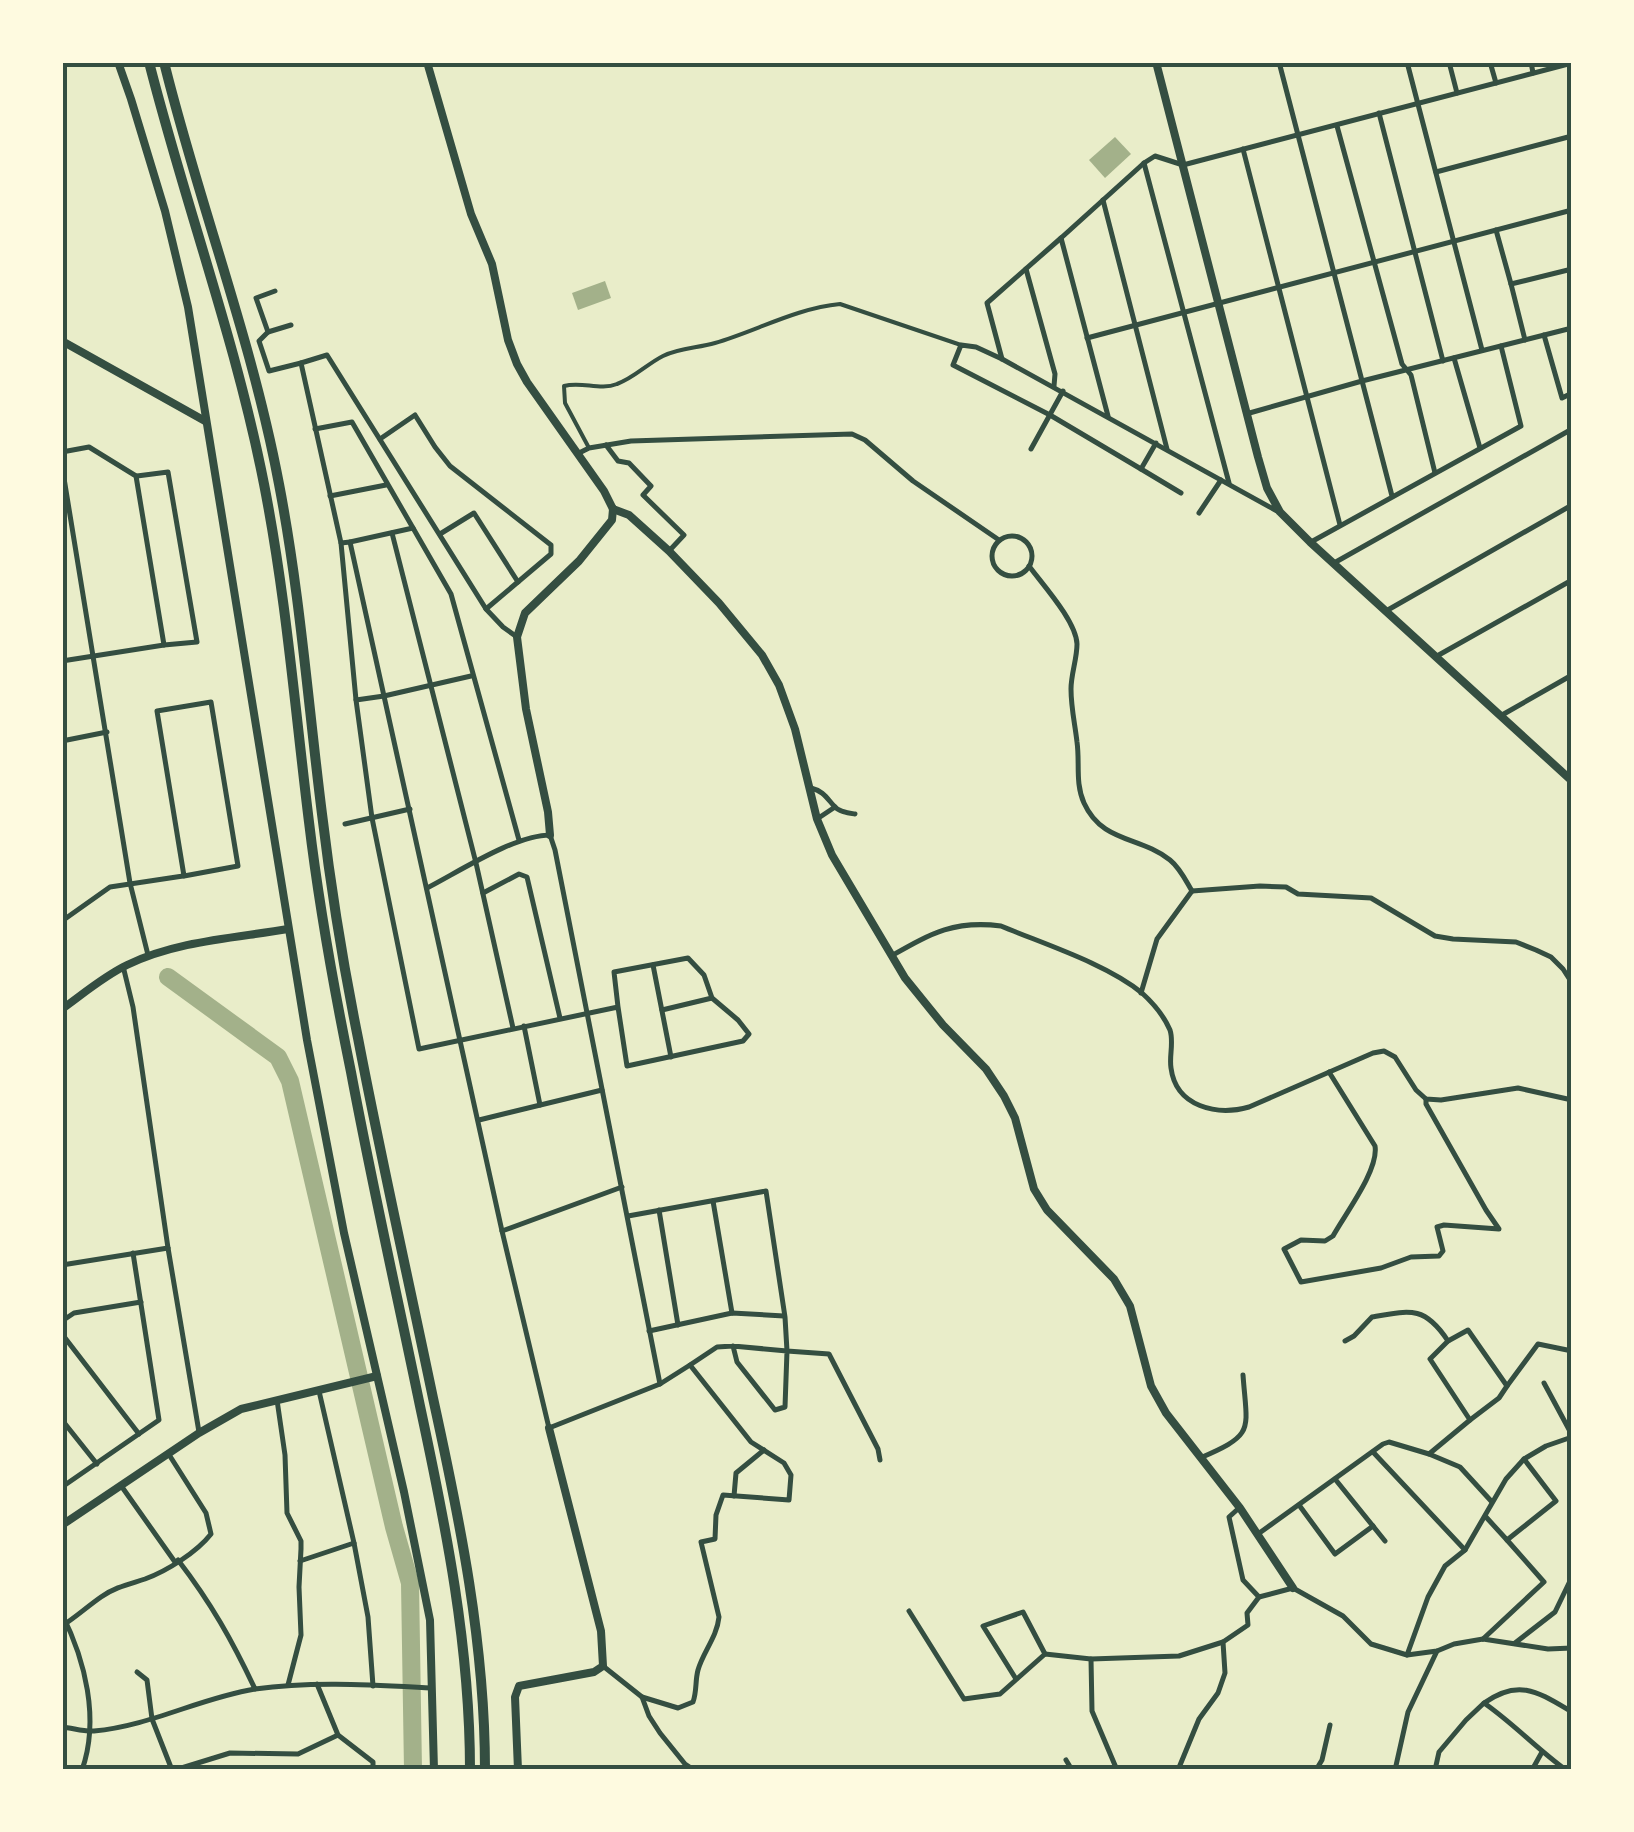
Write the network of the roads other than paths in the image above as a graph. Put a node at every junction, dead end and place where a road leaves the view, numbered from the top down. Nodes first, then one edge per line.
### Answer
1 (118, 62) edge
2 (148, 62) edge
3 (164, 62) edge
4 (427, 62) edge
5 (1156, 62) edge
6 (1279, 62) edge
7 (1407, 62) edge
8 (1449, 62) edge
9 (1490, 62) edge
10 (1531, 62) edge
11 (1572, 63) edge
12 (1534, 73) junction
13 (1496, 82) junction
14 (1456, 93) junction
15 (1418, 103) junction
16 (1379, 113) junction
17 (1336, 125) junction
18 (1298, 135) junction
19 (1572, 136) edge
20 (1244, 149) junction
21 (1144, 163) junction
22 (1183, 165) junction
23 (1436, 172) junction
24 (1103, 200) junction
25 (1572, 210) edge
26 (1496, 230) junction
27 (1061, 238) junction
28 (1454, 242) junction
29 (1414, 252) junction
30 (1374, 262) junction
31 (1572, 269) edge
32 (1026, 270) junction
33 (1333, 272) junction
34 (1511, 284) junction
35 (1279, 286) junction
36 (275, 291) dead end
37 (1218, 303) junction
38 (1184, 312) junction
39 (1136, 324) junction
40 (291, 325) dead end
41 (1572, 328) edge
42 (268, 332) junction
43 (1544, 335) junction
44 (1087, 338) junction
45 (1525, 340) junction
46 (62, 341) edge
47 (961, 346) junction
48 (1501, 346) junction
49 (1482, 350) junction
50 (1454, 358) junction
51 (1002, 359) junction
52 (1442, 361) junction
53 (301, 363) junction
54 (1406, 370) junction
55 (1362, 381) junction
56 (1054, 386) junction
57 (1063, 391) junction
58 (1572, 394) edge
59 (1307, 396) junction
60 (1246, 414) junction
61 (1050, 415) junction
62 (1108, 416) junction
63 (204, 421) junction
64 (315, 429) junction
65 (1572, 430) edge
66 (380, 439) junction
67 (1156, 443) junction
68 (606, 445) junction
69 (589, 448) junction
70 (1480, 448) junction
71 (1032, 449) dead end
72 (1167, 449) junction
73 (62, 452) edge
74 (577, 454) junction
75 (62, 466) edge
76 (1141, 469) junction
77 (1436, 472) junction
78 (136, 476) junction
79 (1221, 480) junction
80 (388, 484) junction
81 (1229, 484) junction
82 (1182, 493) dead end
83 (330, 496) junction
84 (1392, 496) junction
85 (1572, 506) edge
86 (613, 509) junction
87 (1280, 512) junction
88 (1200, 514) dead end
89 (1340, 525) junction
90 (413, 528) junction
91 (392, 533) junction
92 (440, 534) junction
93 (999, 540) junction
94 (350, 542) junction
95 (1310, 542) junction
96 (340, 543) junction
97 (670, 551) junction
98 (1334, 564) junction
99 (1030, 566) junction
100 (1572, 580) edge
101 (518, 582) junction
102 (486, 609) junction
103 (1386, 611) junction
104 (517, 637) junction
105 (164, 644) junction
106 (1437, 656) junction
107 (92, 657) junction
108 (62, 661) edge
109 (1572, 675) edge
110 (472, 676) junction
111 (431, 684) junction
112 (384, 696) junction
113 (356, 700) junction
114 (1502, 715) junction
115 (107, 732) junction
116 (62, 741) edge
117 (1572, 780) edge
118 (808, 788) junction
119 (835, 807) junction
120 (410, 809) junction
121 (855, 814) dead end
122 (372, 818) junction
123 (816, 819) junction
124 (345, 824) dead end
125 (550, 835) junction
126 (519, 841) junction
127 (476, 863) junction
128 (184, 876) junction
129 (130, 883) junction
130 (428, 888) junction
131 (1192, 892) junction
132 (482, 893) junction
133 (62, 921) edge
134 (288, 929) junction
135 (148, 956) junction
136 (891, 956) junction
137 (653, 964) junction
138 (124, 966) junction
139 (1572, 983) edge
140 (1142, 993) junction
141 (712, 998) junction
142 (618, 1007) junction
143 (62, 1009) edge
144 (662, 1010) junction
145 (587, 1012) junction
146 (560, 1018) junction
147 (524, 1026) junction
148 (513, 1028) junction
149 (462, 1040) junction
150 (671, 1057) junction
151 (1330, 1072) junction
152 (602, 1090) junction
153 (1426, 1098) junction
154 (1572, 1100) edge
155 (540, 1105) junction
156 (479, 1120) junction
157 (622, 1187) junction
158 (714, 1200) junction
159 (659, 1210) junction
160 (627, 1216) junction
161 (502, 1231) junction
162 (168, 1248) junction
163 (133, 1252) junction
164 (62, 1265) edge
165 (140, 1302) junction
166 (732, 1313) junction
167 (785, 1316) junction
168 (62, 1321) edge
169 (678, 1325) junction
170 (649, 1331) junction
171 (62, 1334) edge
172 (1345, 1341) dead end
173 (1448, 1341) junction
174 (733, 1346) junction
175 (787, 1351) junction
176 (1572, 1351) edge
177 (690, 1365) junction
178 (1243, 1375) dead end
179 (377, 1376) junction
180 (1544, 1383) dead end
181 (660, 1384) junction
182 (1506, 1386) junction
183 (319, 1391) junction
184 (277, 1400) junction
185 (62, 1420) edge
186 (1470, 1420) junction
187 (549, 1428) junction
188 (199, 1432) junction
189 (139, 1434) junction
190 (1572, 1436) edge
191 (764, 1450) junction
192 (1372, 1452) junction
193 (168, 1453) junction
194 (1428, 1454) junction
195 (1200, 1458) junction
196 (1524, 1459) junction
197 (880, 1460) dead end
198 (97, 1464) junction
199 (1335, 1478) junction
200 (122, 1486) junction
201 (62, 1487) edge
202 (734, 1496) junction
203 (1492, 1502) junction
204 (1556, 1502) junction
205 (1299, 1505) junction
206 (1240, 1508) junction
207 (1564, 1512) dead end
208 (1486, 1517) junction
209 (62, 1525) edge
210 (1373, 1526) junction
211 (1258, 1534) junction
212 (1507, 1540) junction
213 (1386, 1541) dead end
214 (354, 1543) junction
215 (1466, 1550) junction
216 (176, 1561) junction
217 (300, 1561) junction
218 (1570, 1581) edge
219 (1292, 1588) junction
220 (1260, 1597) junction
221 (909, 1611) dead end
222 (62, 1614) edge
223 (65, 1624) edge
224 (1482, 1639) junction
225 (1224, 1642) junction
226 (1515, 1643) junction
227 (1572, 1648) edge
228 (1437, 1651) junction
229 (1045, 1654) junction
230 (1407, 1655) junction
231 (1091, 1660) junction
232 (603, 1666) junction
233 (136, 1672) dead end
234 (1016, 1679) junction
235 (316, 1684) junction
236 (288, 1685) junction
237 (373, 1686) junction
238 (432, 1688) junction
239 (255, 1690) junction
240 (642, 1697) junction
241 (1484, 1703) junction
242 (1572, 1712) edge
243 (152, 1719) junction
244 (1330, 1725) dead end
245 (62, 1726) edge
246 (90, 1732) junction
247 (338, 1735) junction
248 (1542, 1752) junction
249 (1066, 1760) dead end
250 (82, 1770) edge
251 (173, 1770) edge
252 (373, 1770) edge
253 (434, 1770) edge
254 (470, 1770) edge
255 (485, 1770) edge
256 (518, 1770) edge
257 (694, 1770) edge
258 (1072, 1770) edge
259 (1117, 1770) edge
260 (1178, 1770) edge
261 (1316, 1770) edge
262 (1394, 1770) edge
263 (1435, 1770) edge
264 (1532, 1770) edge
265 (1566, 1770) edge

1 - 63 street
2 - 254 highway
3 - 255 highway
4 - 74 street
5 - 22 street
6 - 18 street
7 - 15 street
8 - 14 street
9 - 13 street
10 - 12 street
11 - 12 street
12 - 13 street
13 - 14 street
14 - 15 street
15 - 16 street
15 - 23 street
16 - 17 street
16 - 29 street
17 - 18 street
17 - 30 street
18 - 20 street
18 - 33 street
19 - 23 street
20 - 22 street
20 - 35 street
21 - 22 street
21 - 24 street
21 - 38 street
22 - 37 street
23 - 28 street
24 - 27 street
24 - 39 street
25 - 26 street
26 - 28 street
26 - 34 street
27 - 32 street
27 - 44 street
28 - 29 street
28 - 49 street
29 - 30 street
29 - 52 street
30 - 33 street
30 - 54 street
31 - 34 street
32 - 51 street
32 - 56 street
33 - 35 street
33 - 55 street
34 - 45 street
35 - 37 street
35 - 59 street
36 - 42 street
37 - 38 street
37 - 60 street
38 - 39 street
38 - 81 street
39 - 44 street
39 - 72 street
40 - 42 street
41 - 43 street
42 - 53 street
43 - 45 street
43 - 58 street
44 - 62 street
45 - 48 street
46 - 63 street
47 - 51 street
47 - 61 street
47 - 69 street
48 - 49 street
48 - 70 street
49 - 50 street
50 - 52 street
50 - 70 street
51 - 56 street
52 - 54 street
53 - 64 street
53 - 66 street
54 - 55 street
54 - 77 street
55 - 59 street
55 - 84 street
56 - 57 street
57 - 61 street
57 - 62 street
59 - 60 street
59 - 89 street
60 - 87 street
61 - 71 street
61 - 76 street
62 - 67 street
63 - 134 street
64 - 80 street
64 - 83 street
65 - 98 street
66 - 92 street
66 - 101 street
67 - 72 street
67 - 76 street
68 - 69 street
68 - 93 street
68 - 97 street
69 - 74 street
70 - 77 street
72 - 79 street
73 - 78 street
74 - 86 street
75 - 107 street
76 - 82 street
77 - 84 street
78 - 105 street
78 - 105 street
79 - 81 street
79 - 88 street
80 - 83 street
80 - 90 street
81 - 87 street
83 - 96 street
84 - 89 street
85 - 103 street
86 - 97 street
86 - 104 street
87 - 95 street
89 - 95 street
90 - 91 street
90 - 110 street
91 - 94 street
91 - 111 street
92 - 101 street
92 - 102 street
93 - 99 street
93 - 99 street
94 - 96 street
94 - 112 street
95 - 98 street
96 - 113 street
97 - 118 street
98 - 103 street
99 - 131 street
100 - 106 street
101 - 102 street
102 - 104 street
103 - 106 street
104 - 125 street
105 - 107 street
106 - 114 street
107 - 108 street
107 - 115 street
109 - 114 street
110 - 111 street
110 - 126 street
111 - 112 street
111 - 127 street
112 - 113 street
112 - 120 street
113 - 122 street
114 - 117 street
115 - 116 street
115 - 129 street
118 - 119 street
118 - 123 street
119 - 121 street
119 - 123 street
120 - 122 street
120 - 130 street
122 - 124 street
122 - 149 street
123 - 136 street
125 - 126 street
125 - 145 street
126 - 127 street
127 - 130 street
127 - 132 street
128 - 128 street
128 - 129 street
129 - 133 street
129 - 135 street
130 - 149 street
131 - 139 street
131 - 140 street
132 - 146 street
132 - 148 street
134 - 135 street
134 - 179 street
135 - 138 street
136 - 140 street
136 - 195 street
137 - 141 street
137 - 142 street
137 - 144 street
138 - 143 street
138 - 162 street
140 - 151 street
141 - 144 street
141 - 150 street
142 - 145 street
142 - 150 street
144 - 150 street
145 - 146 street
145 - 152 street
146 - 147 street
147 - 148 street
147 - 155 street
148 - 149 street
149 - 156 street
151 - 153 street
151 - 153 street
152 - 155 street
152 - 157 street
153 - 154 street
155 - 156 street
156 - 161 street
157 - 160 street
157 - 161 street
158 - 159 street
158 - 166 street
158 - 167 street
159 - 160 street
159 - 169 street
160 - 170 street
161 - 187 street
162 - 163 street
162 - 188 street
163 - 164 street
163 - 165 street
165 - 168 street
165 - 189 street
166 - 167 street
166 - 169 street
167 - 175 street
169 - 170 street
170 - 181 street
171 - 189 street
172 - 173 street
173 - 182 street
173 - 186 street
174 - 175 street
174 - 175 street
174 - 177 street
175 - 197 street
176 - 182 street
177 - 181 street
177 - 191 street
178 - 195 street
179 - 183 street
179 - 238 street
180 - 190 street
181 - 187 street
182 - 186 street
183 - 184 street
183 - 214 street
184 - 188 street
184 - 217 street
185 - 198 street
186 - 194 street
187 - 232 street
188 - 193 street
189 - 198 street
190 - 196 street
191 - 202 street
191 - 202 street
192 - 194 street
192 - 199 street
192 - 215 street
193 - 200 street
193 - 216 street
194 - 203 street
195 - 206 street
196 - 203 street
196 - 204 street
198 - 201 street
199 - 205 street
199 - 210 street
200 - 209 street
200 - 216 street
202 - 240 street
203 - 208 street
204 - 207 street
204 - 212 street
205 - 210 street
205 - 211 street
206 - 211 street
206 - 220 street
208 - 212 street
208 - 215 street
210 - 213 street
211 - 219 street
212 - 224 street
214 - 217 street
214 - 237 street
215 - 230 street
216 - 223 street
216 - 239 street
217 - 236 street
218 - 226 street
219 - 220 street
219 - 230 street
220 - 225 street
221 - 234 street
222 - 223 street
223 - 246 street
224 - 226 street
224 - 228 street
225 - 231 street
225 - 260 street
226 - 227 street
228 - 230 street
228 - 262 street
229 - 231 street
229 - 234 street
229 - 234 street
231 - 259 street
232 - 240 street
232 - 256 street
233 - 243 street
235 - 236 street
235 - 237 street
235 - 247 street
236 - 239 street
237 - 238 street
238 - 253 street
239 - 243 street
240 - 257 street
241 - 242 street
241 - 248 street
241 - 263 street
243 - 246 street
243 - 251 street
244 - 261 street
245 - 246 street
246 - 250 street
247 - 251 street
247 - 252 street
248 - 264 street
248 - 265 street
249 - 258 street

